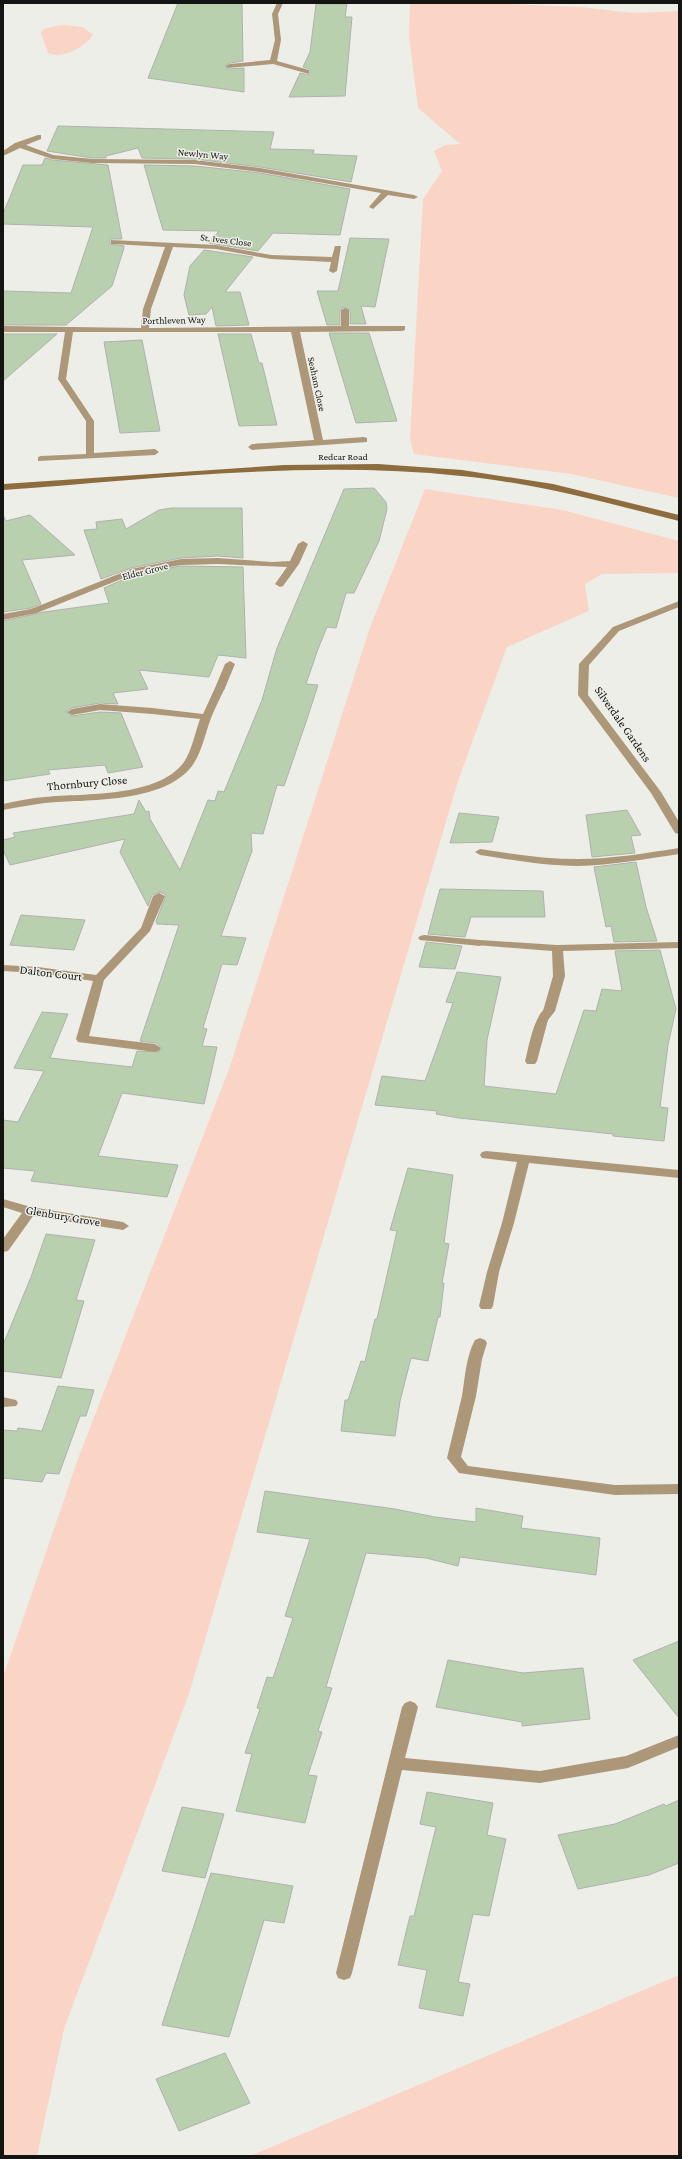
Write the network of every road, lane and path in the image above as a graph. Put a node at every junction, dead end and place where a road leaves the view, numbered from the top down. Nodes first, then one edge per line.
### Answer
1 (280, 3) edge
2 (272, 62) junction
3 (230, 66) dead end
4 (306, 72) dead end
5 (38, 137) dead end
6 (18, 145) junction
7 (3, 154) edge
8 (386, 192) junction
9 (414, 196) dead end
10 (373, 207) dead end
11 (114, 242) dead end
12 (168, 246) junction
13 (338, 248) dead end
14 (335, 260) junction
15 (333, 271) dead end
16 (345, 310) dead end
17 (345, 328) junction
18 (402, 328) dead end
19 (3, 329) edge
20 (295, 329) junction
21 (69, 331) junction
22 (145, 331) junction
23 (364, 440) dead end
24 (319, 443) junction
25 (252, 447) dead end
26 (155, 452) dead end
27 (90, 456) junction
28 (41, 459) dead end
29 (3, 486) edge
30 (679, 518) edge
31 (303, 544) dead end
32 (294, 564) junction
33 (280, 584) dead end
34 (679, 604) edge
35 (3, 617) edge
36 (230, 664) dead end
37 (72, 712) dead end
38 (206, 717) junction
39 (3, 807) edge
40 (675, 819) edge
41 (679, 830) edge
42 (679, 851) edge
43 (480, 852) dead end
44 (159, 896) dead end
45 (424, 938) dead end
46 (679, 945) edge
47 (557, 948) junction
48 (3, 968) edge
49 (99, 979) junction
50 (155, 1048) dead end
51 (531, 1061) dead end
52 (486, 1155) dead end
53 (524, 1159) junction
54 (679, 1174) edge
55 (3, 1203) edge
56 (30, 1211) junction
57 (123, 1226) dead end
58 (3, 1248) edge
59 (486, 1306) dead end
60 (480, 1343) dead end
61 (679, 1489) edge
62 (410, 1707) dead end
63 (679, 1741) edge
64 (397, 1763) junction
65 (344, 1973) dead end

1 - 2 street
2 - 3 street
2 - 4 street
5 - 6 street
6 - 7 street
6 - 8 street, Newlyn Way
8 - 9 street, Newlyn Way
8 - 10 street
11 - 12 street, St. Ives Close
12 - 14 street, St. Ives Close
12 - 22 street
13 - 14 street
14 - 15 street
16 - 17 street
17 - 18 street, Porthleven Way
17 - 20 street, Porthleven Way
19 - 21 street, Porthleven Way
20 - 22 street, Porthleven Way
20 - 24 street, Seaham Close
21 - 22 street, Porthleven Way
21 - 27 street
23 - 24 street
24 - 25 street
26 - 27 street
27 - 28 street
29 - 30 street, Redcar Road
31 - 32 street
32 - 33 street
32 - 35 street, Elder Grove
34 - 40 street, Silverdale Gardens
36 - 38 street, Thornbury Close
37 - 38 street
38 - 39 street, Thornbury Close
40 - 41 street, Silverdale Gardens
42 - 43 street
44 - 49 street, Dalton Court
45 - 47 street
46 - 47 street
47 - 51 street
48 - 49 street, Dalton Court
49 - 50 street, Dalton Court
52 - 53 street
53 - 54 street
53 - 59 street
55 - 56 street, Glenbury Grove
56 - 57 street, Glenbury Grove
56 - 58 street
60 - 61 street
62 - 64 street
63 - 64 street
64 - 65 street

